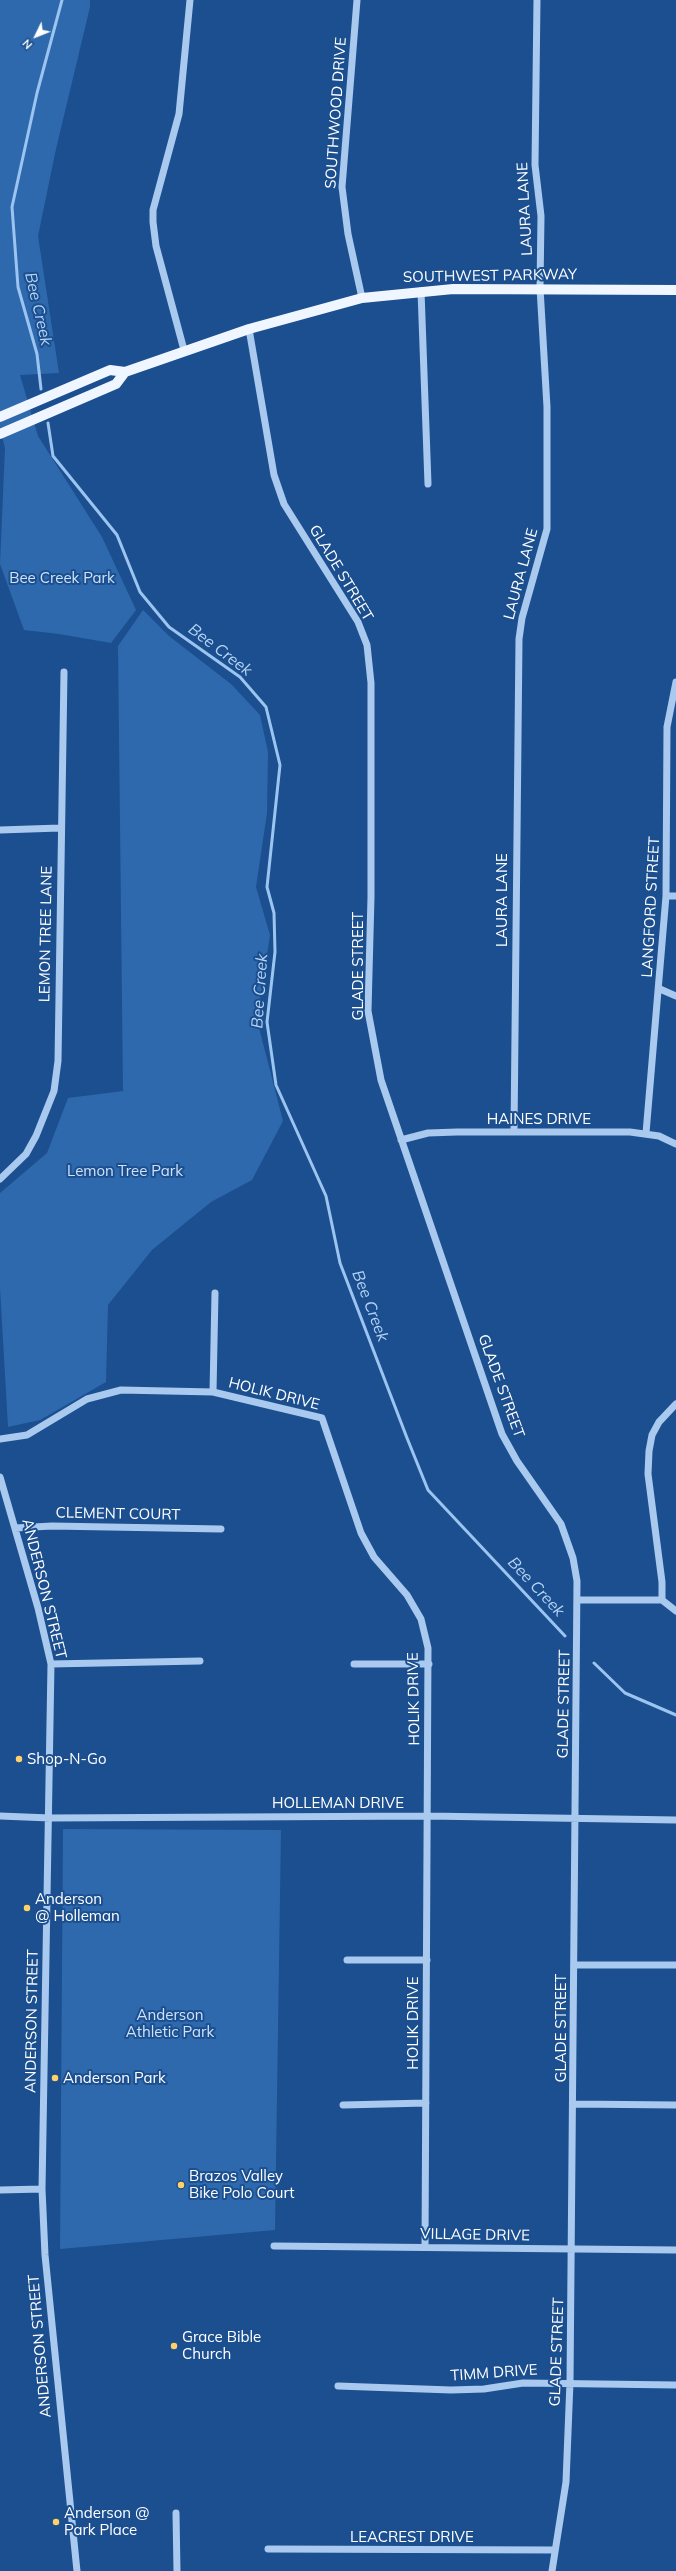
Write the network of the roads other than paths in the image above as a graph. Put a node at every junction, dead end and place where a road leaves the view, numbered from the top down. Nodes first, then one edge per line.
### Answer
1 (190, 0) edge
2 (357, 0) edge
3 (537, 0) edge
4 (540, 288) junction
5 (676, 290) edge
6 (421, 291) junction
7 (362, 298) junction
8 (249, 329) junction
9 (184, 350) junction
10 (125, 372) junction
11 (0, 417) edge
12 (0, 434) edge
13 (428, 484) dead end
14 (64, 672) dead end
15 (676, 682) edge
16 (668, 753) junction
17 (676, 753) edge
18 (60, 828) junction
19 (0, 830) edge
20 (666, 896) junction
21 (676, 896) edge
22 (660, 990) junction
23 (676, 996) edge
24 (514, 1132) junction
25 (646, 1133) junction
26 (401, 1140) junction
27 (676, 1144) edge
28 (0, 1179) edge
29 (215, 1293) dead end
30 (213, 1392) junction
31 (676, 1404) edge
32 (0, 1439) edge
33 (0, 1477) edge
34 (15, 1528) junction
35 (221, 1529) dead end
36 (578, 1600) junction
37 (662, 1600) junction
38 (676, 1611) edge
39 (200, 1661) dead end
40 (51, 1664) junction
41 (354, 1664) dead end
42 (429, 1664) junction
43 (0, 1816) edge
44 (428, 1816) junction
45 (575, 1817) junction
46 (50, 1818) junction
47 (676, 1820) edge
48 (347, 1960) dead end
49 (427, 1960) junction
50 (574, 1965) junction
51 (676, 1965) edge
52 (426, 2103) junction
53 (343, 2104) dead end
54 (573, 2104) junction
55 (676, 2105) edge
56 (42, 2189) junction
57 (0, 2190) edge
58 (274, 2246) dead end
59 (425, 2247) junction
60 (573, 2249) junction
61 (676, 2250) edge
62 (570, 2382) junction
63 (676, 2385) edge
64 (338, 2386) dead end
65 (176, 2513) dead end
66 (268, 2549) dead end
67 (555, 2550) junction
68 (77, 2571) edge
69 (177, 2571) edge
70 (552, 2571) edge

1 - 9 street
2 - 7 street, SOUTHWOOD DRIVE
3 - 4 street, LAURA LANE
4 - 5 main road, SOUTHWEST PARKWAY
4 - 6 main road, SOUTHWEST PARKWAY
4 - 24 street, LAURA LANE
6 - 7 main road, SOUTHWEST PARKWAY
6 - 13 street
7 - 8 main road, SOUTHWEST PARKWAY
8 - 9 main road, SOUTHWEST PARKWAY
8 - 26 street, GLADE STREET
9 - 10 main road, SOUTHWEST PARKWAY
10 - 11 main road, SOUTHWEST PARKWAY
10 - 12 main road, SOUTHWEST PARKWAY
14 - 18 street, LEMON TREE LANE
15 - 16 street, LANGFORD STREET
16 - 17 street
16 - 20 street, LANGFORD STREET
18 - 19 street
18 - 28 street, LEMON TREE LANE
20 - 21 street
20 - 22 street, LANGFORD STREET
22 - 23 street
22 - 25 street, LANGFORD STREET
24 - 25 street, HAINES DRIVE
24 - 26 street, HAINES DRIVE
25 - 27 street, HAINES DRIVE
26 - 36 street, GLADE STREET
29 - 30 street
30 - 32 street, HOLIK DRIVE
30 - 42 street, HOLIK DRIVE
31 - 37 street
33 - 34 street, ANDERSON STREET
34 - 35 street, CLEMENT COURT
34 - 40 street, ANDERSON STREET
36 - 37 street
36 - 45 street, GLADE STREET
37 - 38 street
39 - 40 street
40 - 46 street, ANDERSON STREET
41 - 42 street
42 - 44 street, HOLIK DRIVE
43 - 46 street, HOLLEMAN DRIVE
44 - 45 street, HOLLEMAN DRIVE
44 - 46 street, HOLLEMAN DRIVE
44 - 49 street, HOLIK DRIVE
45 - 47 street, HOLLEMAN DRIVE
45 - 50 street, GLADE STREET
46 - 56 street, ANDERSON STREET
48 - 49 street
49 - 52 street, HOLIK DRIVE
50 - 51 street
50 - 54 street, GLADE STREET
52 - 53 street
52 - 59 street, HOLIK DRIVE
54 - 55 street
54 - 60 street, GLADE STREET
56 - 57 street
56 - 68 street, ANDERSON STREET
58 - 59 street, VILLAGE DRIVE
59 - 60 street, VILLAGE DRIVE
60 - 61 street, VILLAGE DRIVE
60 - 62 street, GLADE STREET
62 - 63 street, TIMM DRIVE
62 - 64 street, TIMM DRIVE
62 - 67 street, GLADE STREET
65 - 69 street
66 - 67 street, LEACREST DRIVE
67 - 70 street, GLADE STREET

